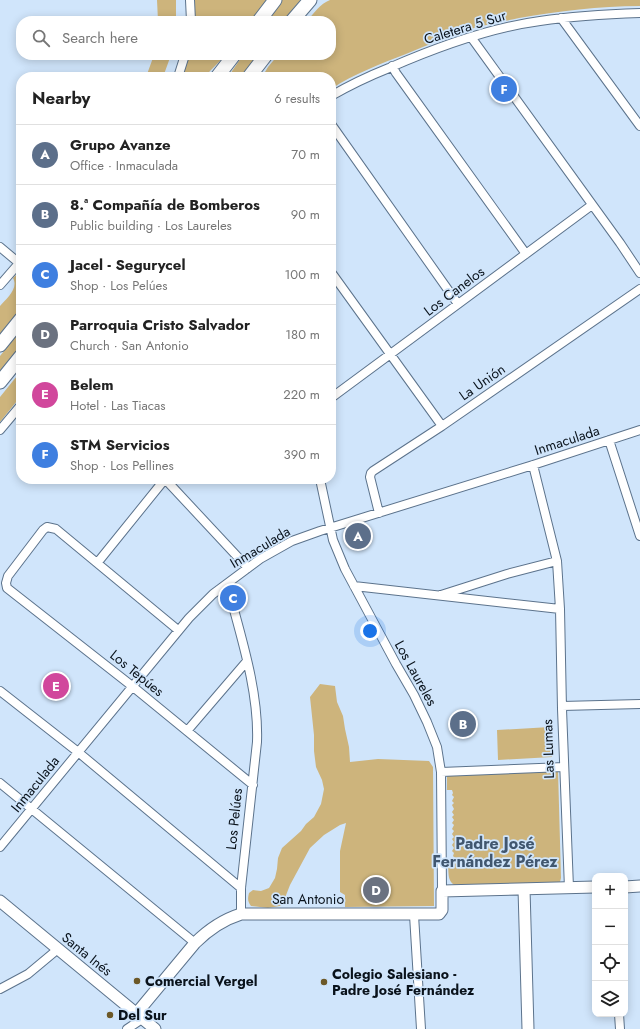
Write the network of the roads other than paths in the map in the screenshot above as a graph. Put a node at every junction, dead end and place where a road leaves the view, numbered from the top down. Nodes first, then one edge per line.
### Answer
1 (190, 0) edge
2 (275, 0) edge
3 (310, 0) edge
4 (640, 13) edge
5 (191, 16) edge
6 (263, 16) edge
7 (296, 16) edge
8 (561, 18) junction
9 (471, 37) junction
10 (183, 60) edge
11 (230, 60) edge
12 (262, 60) edge
13 (392, 66) junction
14 (180, 72) edge
15 (221, 72) edge
16 (253, 72) edge
17 (336, 93) edge
18 (640, 126) edge
19 (336, 131) edge
20 (592, 205) junction
21 (0, 247) edge
22 (526, 254) junction
23 (16, 259) edge
24 (16, 267) edge
25 (640, 273) edge
26 (336, 279) edge
27 (0, 285) edge
28 (640, 289) edge
29 (458, 304) junction
30 (16, 325) edge
31 (0, 345) edge
32 (390, 354) junction
33 (16, 362) edge
34 (0, 382) edge
35 (336, 394) edge
36 (16, 411) edge
37 (442, 426) junction
38 (0, 430) edge
39 (640, 430) edge
40 (609, 440) junction
41 (534, 465) junction
42 (161, 484) edge
43 (170, 484) edge
44 (321, 484) edge
45 (379, 513) junction
46 (330, 528) junction
47 (640, 536) edge
48 (557, 561) junction
49 (98, 562) junction
50 (248, 568) junction
51 (227, 584) junction
52 (354, 586) junction
53 (436, 596) junction
54 (560, 609) junction
55 (178, 630) junction
56 (247, 661) junction
57 (132, 686) junction
58 (0, 691) edge
59 (640, 704) edge
60 (562, 706) junction
61 (188, 731) junction
62 (78, 752) junction
63 (564, 767) junction
64 (441, 772) junction
65 (0, 783) edge
66 (253, 785) junction
67 (32, 809) junction
68 (0, 847) edge
69 (640, 886) edge
70 (592, 887) edge
71 (628, 887) edge
72 (241, 888) junction
73 (569, 888) junction
74 (524, 889) junction
75 (442, 891) junction
76 (0, 901) edge
77 (241, 914) junction
78 (414, 915) junction
79 (194, 943) junction
80 (58, 949) junction
81 (0, 989) edge
82 (139, 1016) junction
83 (619, 1017) edge
84 (127, 1029) edge
85 (155, 1029) edge
86 (420, 1029) edge
87 (528, 1029) edge
88 (620, 1029) edge

1 - 5 street
2 - 6 highway
3 - 7 highway
4 - 8 street, Caletera 5 Sur
8 - 9 street, Caletera 5 Sur
8 - 18 street
9 - 13 street, Caletera 5 Sur
9 - 20 street
10 - 14 street
11 - 15 highway
12 - 16 highway
13 - 17 street, Caletera 5 Sur
13 - 22 street
19 - 29 street
20 - 22 street, Los Canelos
20 - 25 street
21 - 23 street
22 - 29 street, Los Canelos
24 - 27 street
26 - 32 street
28 - 37 street, La Unión
29 - 32 street, Los Canelos
30 - 31 highway
32 - 35 street, Los Canelos
32 - 37 street
33 - 34 highway
36 - 38 street
37 - 45 street, La Unión
39 - 40 street, Inmaculada
40 - 41 street, Inmaculada
40 - 47 street
41 - 45 street, Inmaculada
41 - 48 street, Las Lumas
42 - 49 street
43 - 50 street
44 - 46 street, Los Laureles
45 - 46 street, Inmaculada
46 - 50 street, Inmaculada
46 - 52 street, Los Laureles
48 - 53 street
48 - 54 street, Las Lumas
49 - 55 street
49 - 57 street, Los Tepúes
50 - 51 street, Inmaculada
51 - 55 street, Inmaculada
51 - 56 street, Los Pelúes
52 - 53 street
52 - 64 street, Los Laureles
53 - 54 street
54 - 60 street, Las Lumas
55 - 57 street, Inmaculada
56 - 61 street
56 - 66 street, Los Pelúes
57 - 61 street, Los Tepúes
57 - 62 street, Inmaculada
58 - 62 street
59 - 60 street
60 - 63 street, Las Lumas
61 - 66 street, Los Tepúes
62 - 67 street, Inmaculada
62 - 72 street
63 - 64 street
63 - 73 street, Las Lumas
64 - 75 street, Los Laureles
65 - 67 street
66 - 72 street, Los Pelúes
67 - 68 street, Inmaculada
67 - 79 street
69 - 71 main road
70 - 73 main road
72 - 77 street, Los Pelúes
73 - 74 main road
74 - 75 main road
74 - 87 main road
75 - 78 main road, San Antonio
76 - 80 main road, Santa Inés
77 - 78 main road, San Antonio
77 - 79 main road
78 - 86 street
79 - 82 main road
80 - 81 street
80 - 82 main road, Santa Inés
82 - 84 street
82 - 85 main road, Santa Inés
83 - 88 street

